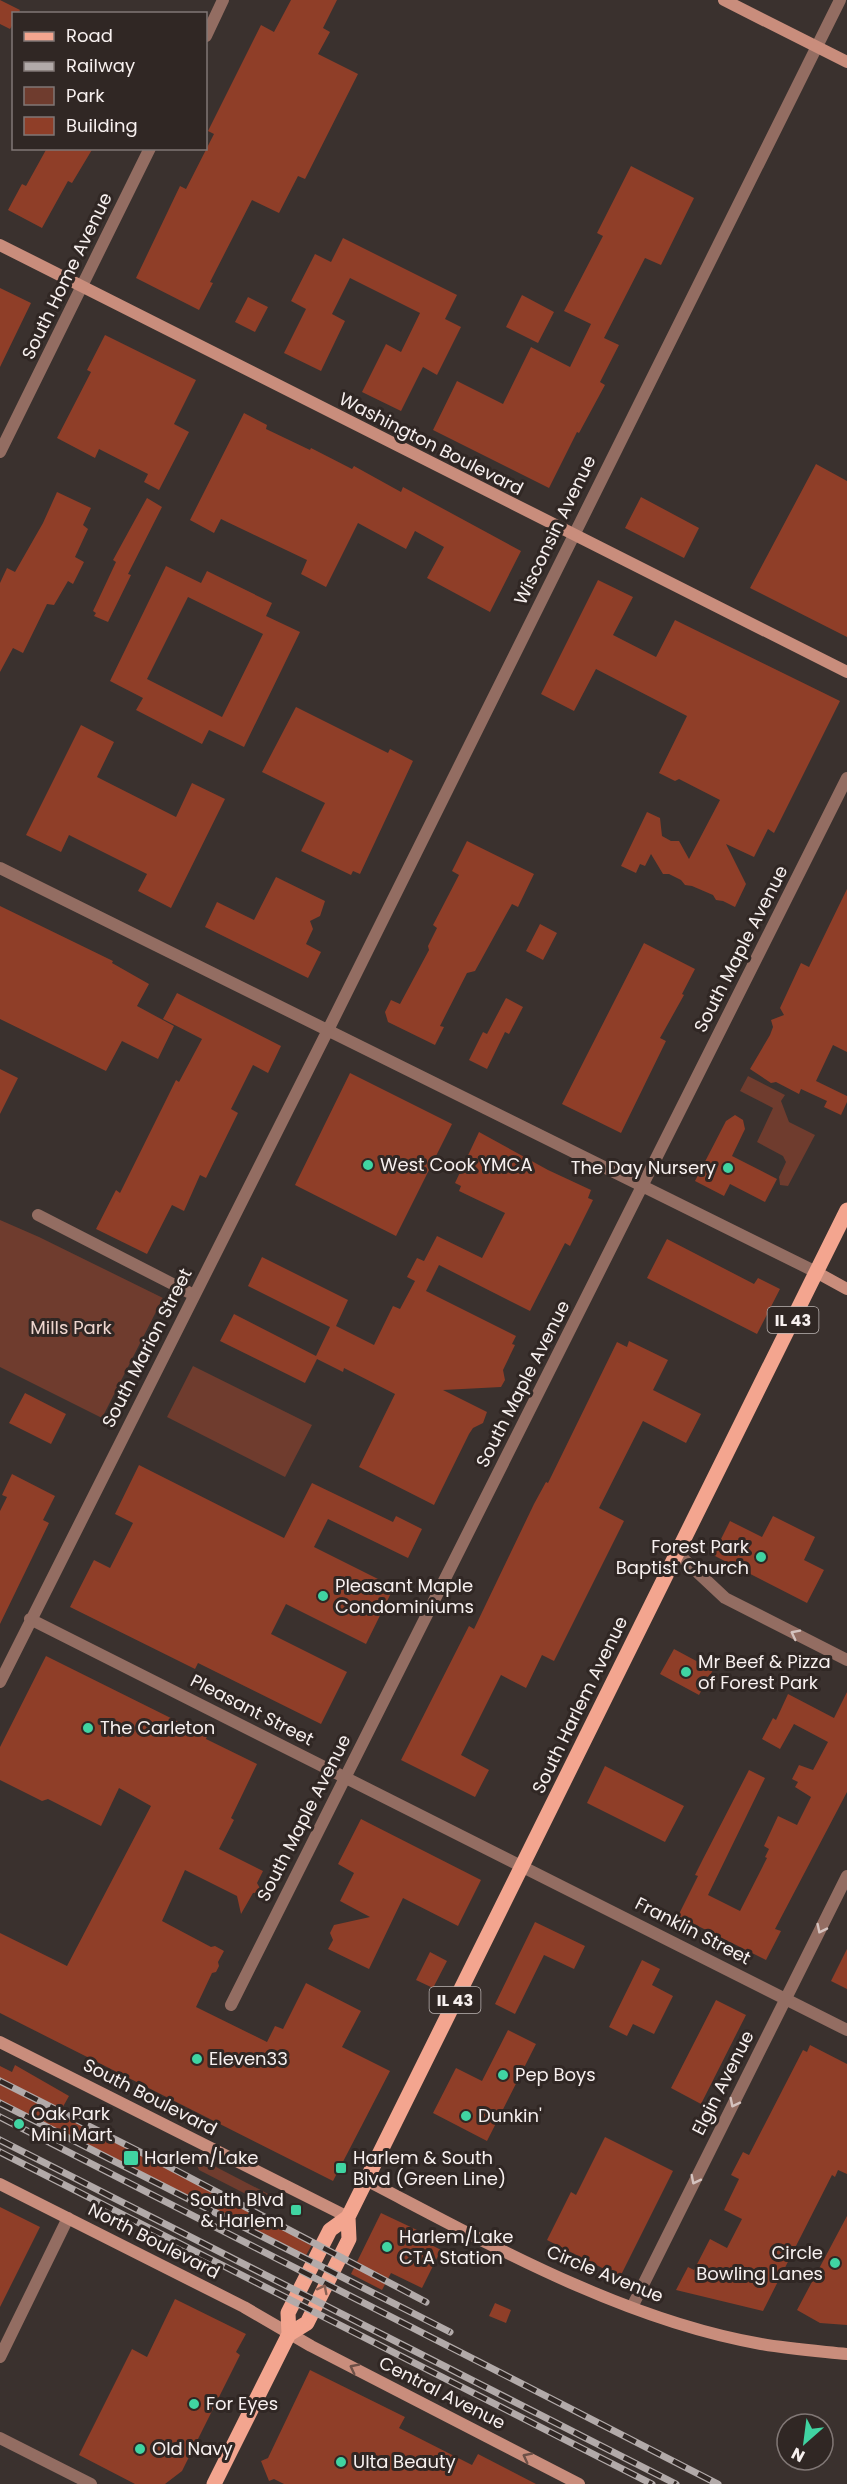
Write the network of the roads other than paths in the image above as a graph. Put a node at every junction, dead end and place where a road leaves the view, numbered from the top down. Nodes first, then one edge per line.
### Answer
1 (223, 0) edge
2 (724, 0) edge
3 (840, 0) edge
4 (207, 34) edge
5 (817, 46) junction
6 (847, 62) edge
7 (149, 150) edge
8 (0, 245) edge
9 (81, 287) junction
10 (0, 452) edge
11 (573, 535) junction
12 (847, 672) edge
13 (847, 778) edge
14 (0, 868) edge
15 (328, 1030) junction
16 (642, 1186) junction
17 (847, 1210) edge
18 (38, 1215) dead end
19 (816, 1272) junction
20 (847, 1288) edge
21 (194, 1295) junction
22 (677, 1553) junction
23 (30, 1619) junction
24 (847, 1660) edge
25 (0, 1682) edge
26 (345, 1777) junction
27 (522, 1865) junction
28 (847, 1876) edge
29 (786, 1999) junction
30 (231, 2005) dead end
31 (847, 2030) edge
32 (0, 2042) edge
33 (366, 2180) junction
34 (0, 2184) edge
35 (348, 2217) junction
36 (68, 2218) junction
37 (632, 2307) junction
38 (289, 2334) junction
39 (847, 2354) edge
40 (0, 2357) edge
41 (0, 2438) edge
42 (92, 2484) edge
43 (214, 2484) edge
44 (579, 2484) edge

1 - 4 street
2 - 5 street
3 - 5 street, Wisconsin Avenue
5 - 6 street
5 - 11 street, Wisconsin Avenue
7 - 9 street, South Home Avenue
8 - 9 street, Washington Boulevard
9 - 10 street, South Home Avenue
9 - 11 street, Washington Boulevard
11 - 12 street, Washington Boulevard
11 - 15 street, Wisconsin Avenue
13 - 16 street, South Maple Avenue
14 - 15 street
15 - 16 street
15 - 21 street, South Marion Street
16 - 19 street
16 - 26 street, South Maple Avenue
17 - 19 main road, South Harlem Avenue / IL 43
18 - 21 street
19 - 20 street
19 - 22 main road, South Harlem Avenue / IL 43
21 - 23 street, South Marion Street
24 -> 22 street
22 - 27 main road, South Harlem Avenue / IL 43
23 - 25 street, South Marion Street
23 - 26 street, Pleasant Street
26 - 27 street, Pleasant Street
26 - 30 street, South Maple Avenue
27 - 29 street, Franklin Street
27 - 33 main road, South Harlem Avenue / IL 43
28 -> 29 street, Elgin Avenue
29 - 31 street, Franklin Street
29 -> 37 street, Elgin Avenue
32 - 35 street, South Boulevard
33 - 35 main road, South Harlem Avenue / IL 43
33 - 37 street, Circle Avenue
34 - 36 street, North Boulevard
35 - 38 main road, South Harlem Avenue / IL 43
38 -> 35 main road, South Harlem Avenue / IL 43
36 - 38 street, North Boulevard
36 - 40 street
37 - 39 street, Circle Avenue
38 - 43 main road, IL 43
44 -> 38 street, Central Avenue
41 - 42 street

